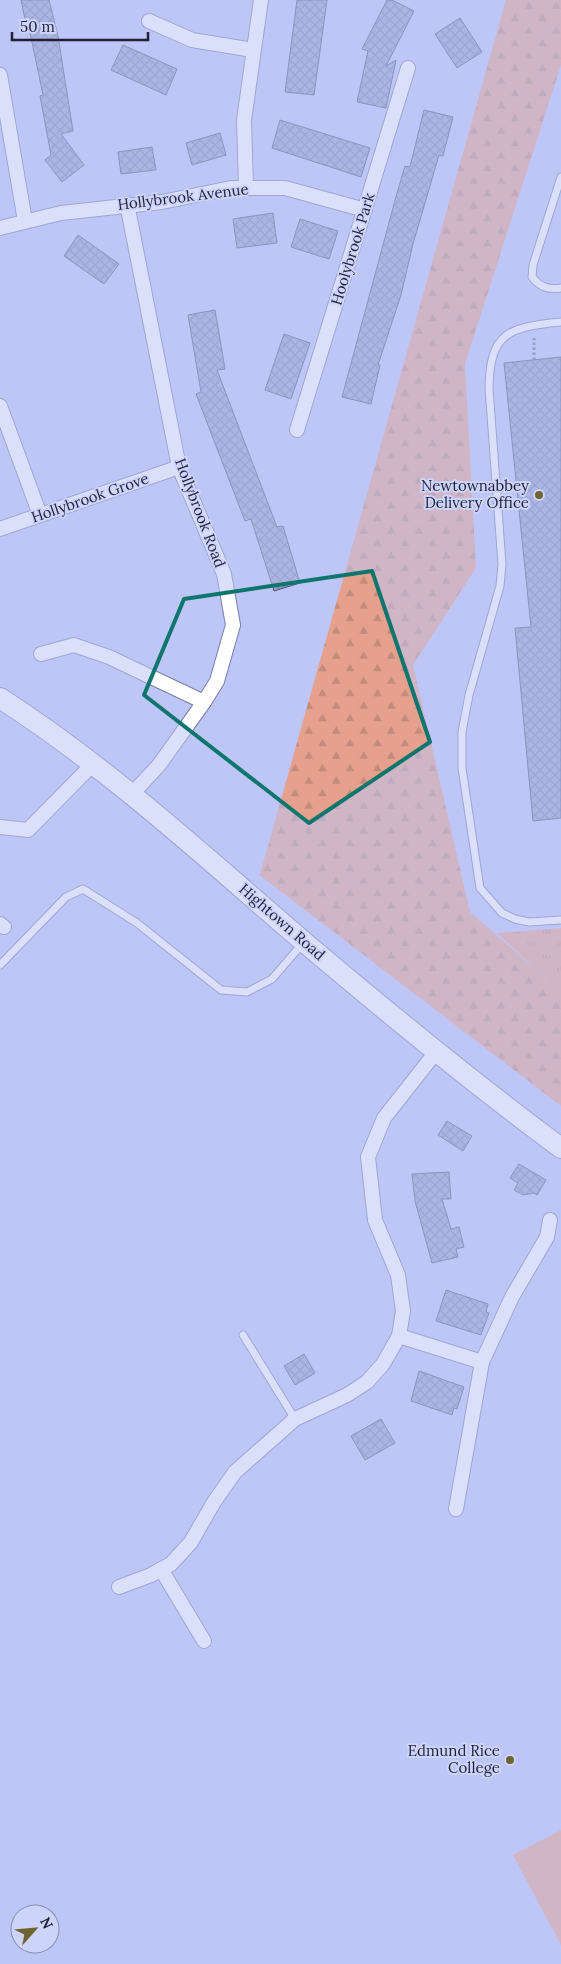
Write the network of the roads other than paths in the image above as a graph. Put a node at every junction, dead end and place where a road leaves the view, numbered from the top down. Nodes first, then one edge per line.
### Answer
1 (260, 0) edge
2 (149, 21) dead end
3 (253, 50) junction
4 (408, 68) dead end
5 (0, 75) edge
6 (561, 177) edge
7 (246, 188) junction
8 (127, 204) junction
9 (365, 210) junction
10 (25, 221) junction
11 (0, 228) edge
12 (561, 288) edge
13 (561, 322) edge
14 (0, 406) edge
15 (297, 430) dead end
16 (179, 466) junction
17 (40, 515) junction
18 (0, 529) edge
19 (41, 654) dead end
20 (0, 698) edge
21 (204, 702) junction
22 (92, 765) junction
23 (132, 794) junction
24 (0, 827) edge
25 (561, 920) edge
26 (304, 942) junction
27 (0, 965) edge
28 (436, 1052) junction
29 (561, 1148) edge
30 (550, 1220) dead end
31 (243, 1335) dead end
32 (399, 1336) junction
33 (482, 1362) junction
34 (295, 1419) junction
35 (456, 1509) dead end
36 (162, 1570) junction
37 (118, 1587) dead end
38 (204, 1641) dead end

1 - 3 street
2 - 3 street
3 - 7 street
4 - 9 street, Hoolybrook Park
5 - 10 street
6 - 12 lane
7 - 8 street, Hollybrook Avenue
7 - 9 street, Hollybrook Avenue
8 - 10 street, Hollybrook Avenue
8 - 16 street, Hollybrook Road
9 - 15 street, Hoolybrook Park
10 - 11 street, Hollybrook Avenue
13 - 25 lane
14 - 17 street
16 - 17 street, Hollybrook Grove
16 - 21 street, Hollybrook Road
17 - 18 street, Hollybrook Grove
19 - 21 street
20 - 22 main road, Hightown Road
21 - 23 street, Hollybrook Road
22 - 23 main road, Hightown Road
22 - 24 street
23 - 26 main road, Hightown Road
26 - 27 lane
26 - 28 main road, Hightown Road
28 - 29 main road, Hightown Road
28 - 32 street
30 - 33 street
31 - 34 lane
32 - 33 street
32 - 34 street
33 - 35 street
34 - 36 street
36 - 37 street
36 - 38 street

